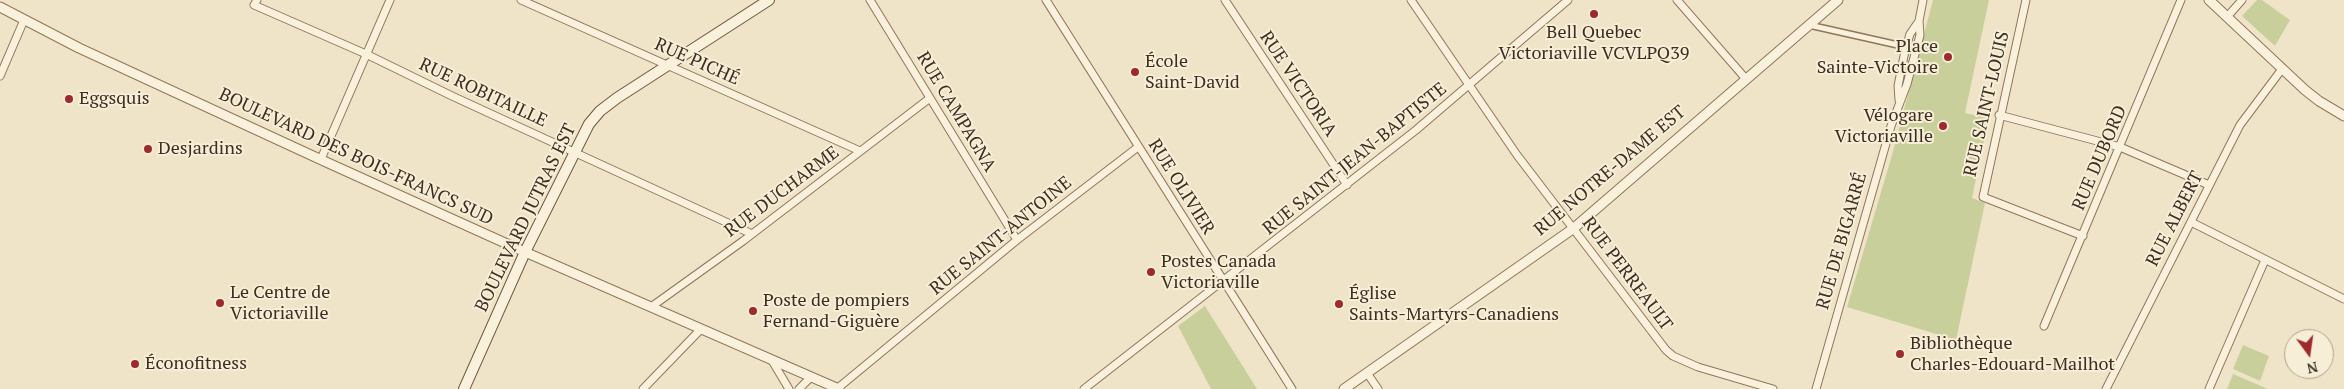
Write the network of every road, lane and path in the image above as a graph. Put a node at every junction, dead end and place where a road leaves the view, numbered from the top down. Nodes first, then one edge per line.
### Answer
1 (390, 0) edge
2 (521, 0) edge
3 (769, 0) edge
4 (870, 0) edge
5 (1046, 0) edge
6 (1224, 0) edge
7 (1411, 0) edge
8 (1568, 0) edge
9 (1677, 0) edge
10 (1838, 0) edge
11 (1923, 0) edge
12 (2026, 0) edge
13 (2181, 0) edge
14 (2209, 0) edge
15 (2242, 0) edge
16 (256, 3) edge
17 (0, 7) edge
18 (2227, 17) junction
19 (24, 20) junction
20 (1808, 25) junction
21 (1898, 45) dead end
22 (366, 54) junction
23 (667, 66) junction
24 (2282, 69) junction
25 (0, 76) edge
26 (1746, 79) junction
27 (1470, 86) junction
28 (930, 98) junction
29 (1999, 115) junction
30 (2344, 116) edge
31 (1138, 147) junction
32 (2120, 147) junction
33 (860, 151) junction
34 (574, 152) junction
35 (321, 159) junction
36 (1347, 185) junction
37 (2209, 185) junction
38 (2191, 222) junction
39 (1574, 228) junction
40 (752, 234) junction
41 (2083, 236) junction
42 (1017, 240) junction
43 (525, 252) junction
44 (2265, 260) junction
45 (1223, 281) junction
46 (2344, 299) edge
47 (651, 307) junction
48 (2044, 326) dead end
49 (701, 329) junction
50 (771, 359) junction
51 (1367, 373) junction
52 (811, 377) junction
53 (464, 389) edge
54 (643, 389) edge
55 (789, 389) edge
56 (799, 389) edge
57 (839, 389) edge
58 (1084, 389) edge
59 (1292, 389) edge
60 (1344, 389) edge
61 (1378, 389) edge
62 (1773, 389) edge
63 (1816, 389) edge
64 (2106, 389) edge
65 (2209, 389) edge

1 - 22 street
2 - 23 street, RUE PICHÉ
3 - 23 main road, BOULEVARD JUTRAS EST
4 - 28 street, RUE CAMPAGNA
5 - 31 street, RUE OLIVIER
6 - 36 street, RUE VICTORIA
7 - 27 street, RUE PERREAULT
8 - 27 street, RUE SAINT-JEAN-BAPTISTE
9 - 26 street
10 - 20 street, RUE NOTRE-DAME EST
11 - 63 street, RUE DE BIGARRÉ
12 - 29 street, RUE SAINT-LOUIS
13 - 32 street, RUE DUBORD
14 - 18 street
15 - 18 street
16 - 22 street, RUE ROBITAILLE
17 - 19 street, BOULEVARD DES BOIS-FRANCS SUD
18 - 24 street
19 - 25 street
19 - 35 street, BOULEVARD DES BOIS-FRANCS SUD
20 - 21 street
20 - 26 street, RUE NOTRE-DAME EST
22 - 34 street, RUE ROBITAILLE
22 - 35 street
23 - 33 street, RUE PICHÉ
23 - 34 main road, BOULEVARD JUTRAS EST
24 - 30 street
24 - 37 street, RUE ALBERT
26 - 39 street, RUE NOTRE-DAME EST
27 - 36 street, RUE SAINT-JEAN-BAPTISTE
27 - 39 street, RUE PERREAULT
28 - 33 street, RUE DUCHARME
28 - 42 street, RUE CAMPAGNA
29 - 32 street
29 - 41 street, RUE SAINT-LOUIS
31 - 42 street, RUE SAINT-ANTOINE
31 - 45 street, RUE OLIVIER
32 - 37 street
32 - 41 street, RUE DUBORD
33 - 40 street, RUE DUCHARME
34 - 40 street, RUE ROBITAILLE
34 - 43 main road, BOULEVARD JUTRAS EST
35 - 43 street, BOULEVARD DES BOIS-FRANCS SUD
36 - 45 street, RUE SAINT-JEAN-BAPTISTE
37 - 38 street, RUE ALBERT
38 - 44 street
38 - 64 street, RUE ALBERT
39 - 51 street, RUE NOTRE-DAME EST
39 - 62 street, RUE PERREAULT
40 - 47 street, RUE DUCHARME
41 - 48 street, RUE DUBORD
42 - 57 street, RUE SAINT-ANTOINE
43 - 47 street, BOULEVARD DES BOIS-FRANCS SUD
43 - 53 main road, BOULEVARD JUTRAS EST
44 - 46 street
44 - 65 street
45 - 58 street, RUE SAINT-JEAN-BAPTISTE
45 - 59 street, RUE OLIVIER
47 - 49 street, BOULEVARD DES BOIS-FRANCS SUD
49 - 50 street, BOULEVARD DES BOIS-FRANCS SUD
49 - 54 street
50 - 52 street, BOULEVARD DES BOIS-FRANCS SUD
50 - 55 street
51 - 60 street, RUE NOTRE-DAME EST
51 - 61 street
52 - 56 street
52 - 57 street, BOULEVARD DES BOIS-FRANCS SUD

